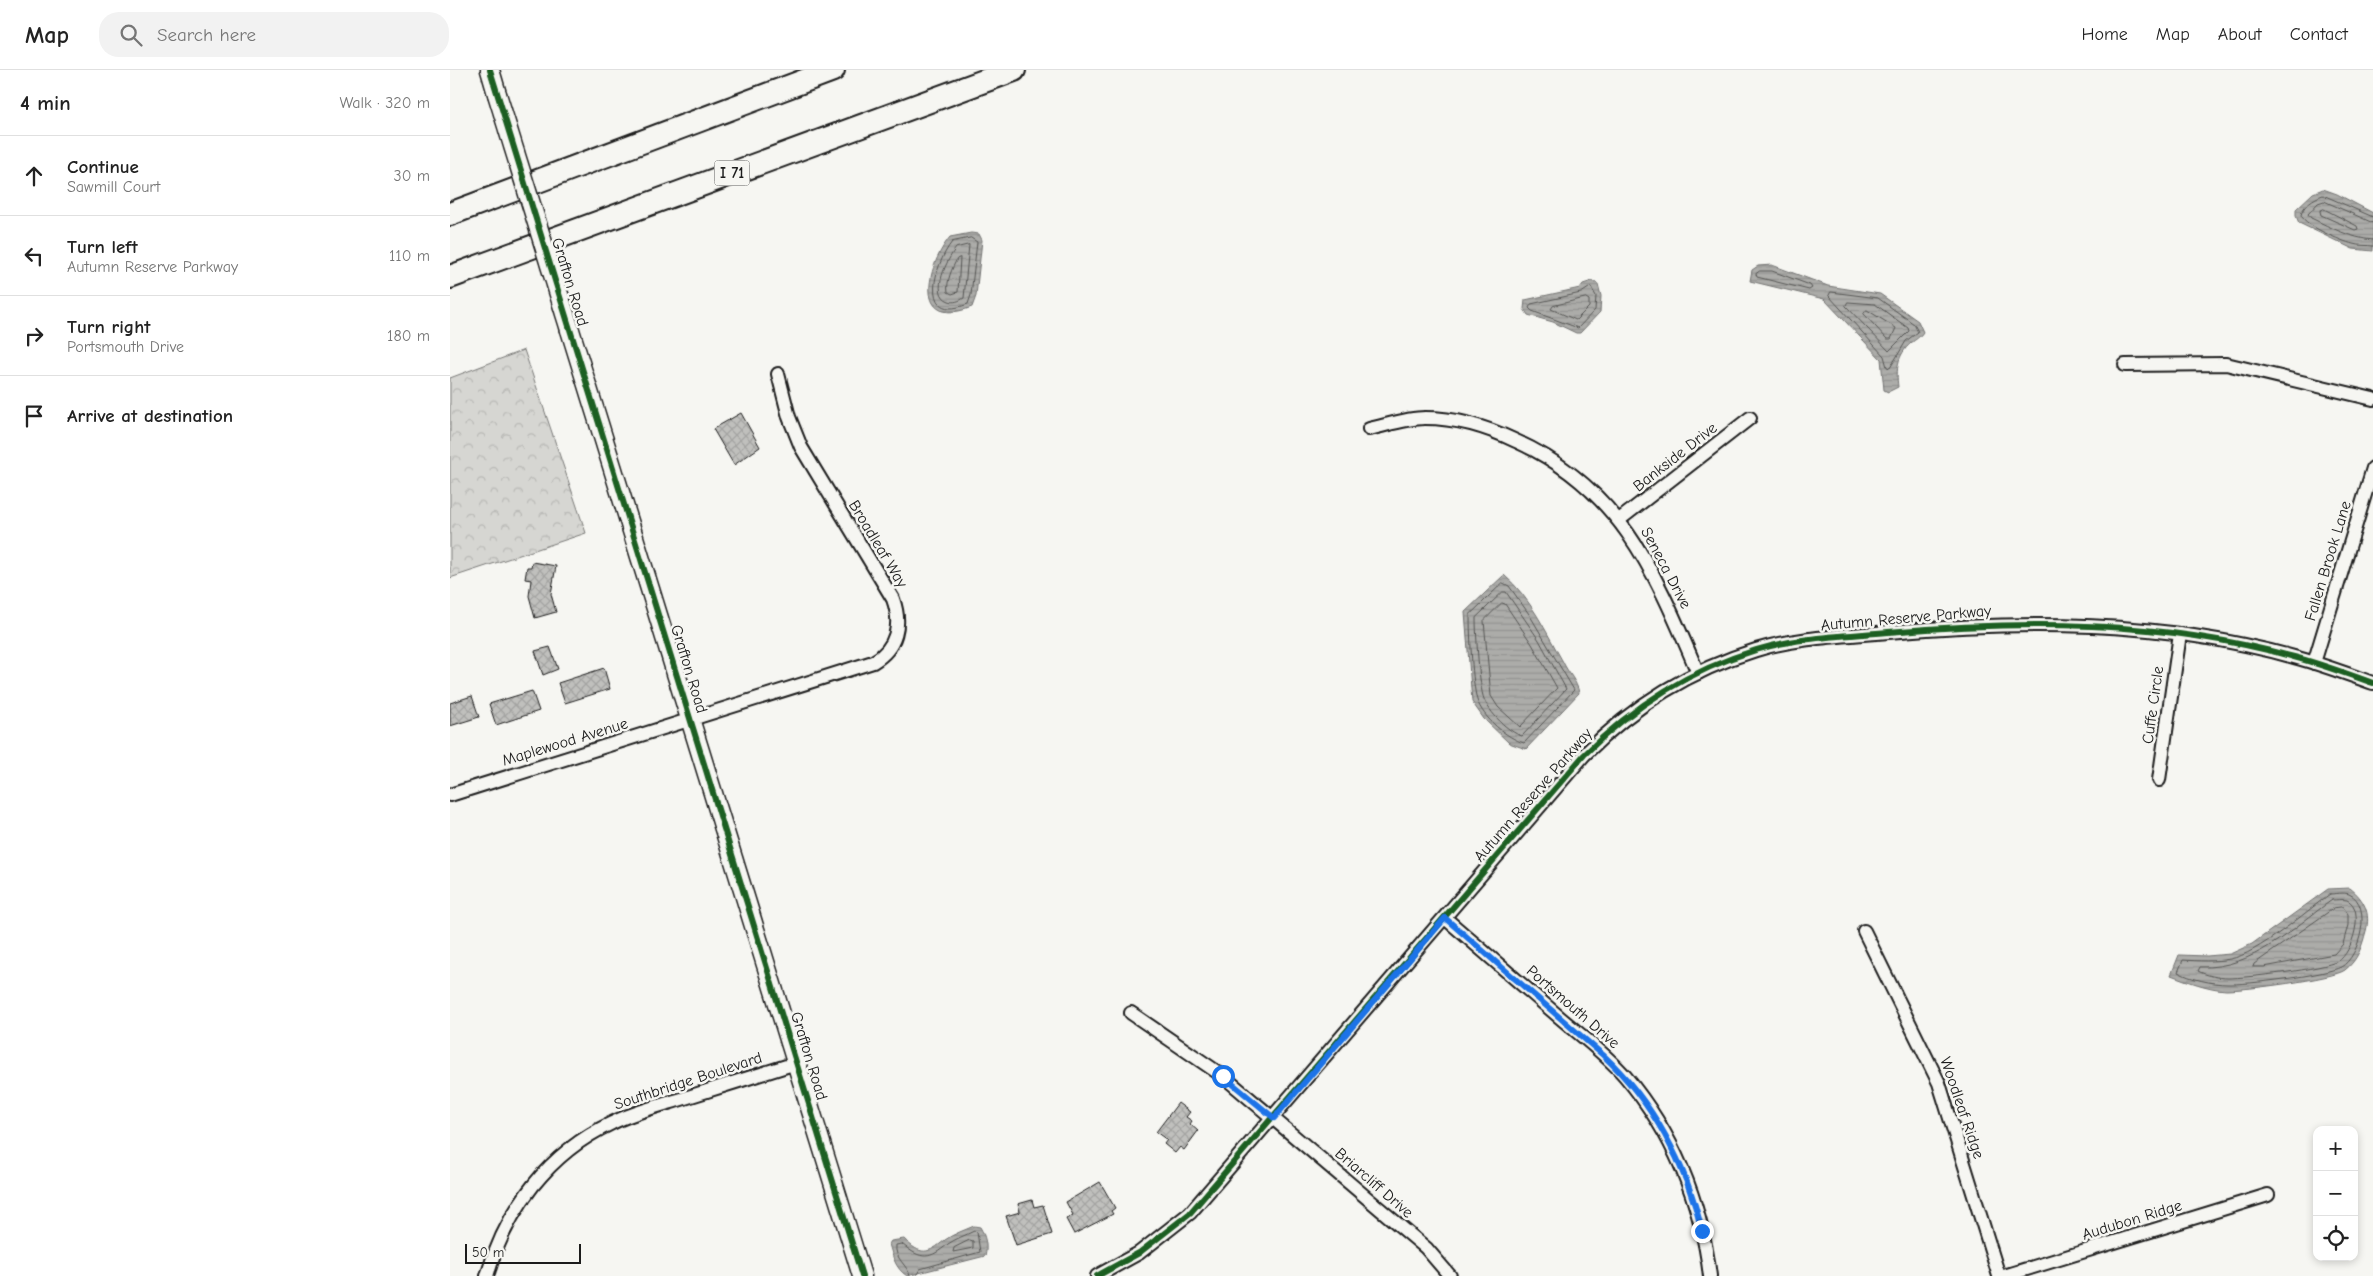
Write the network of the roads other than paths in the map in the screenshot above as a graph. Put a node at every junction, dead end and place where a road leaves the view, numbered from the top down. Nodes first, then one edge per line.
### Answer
1 (490, 70) edge
2 (833, 70) edge
3 (1014, 70) edge
4 (450, 214) edge
5 (450, 277) edge
6 (2125, 365) dead end
7 (778, 374) dead end
8 (2373, 399) edge
9 (1750, 418) dead end
10 (1369, 429) dead end
11 (2373, 468) edge
12 (1619, 520) junction
13 (2180, 634) junction
14 (2314, 663) junction
15 (1698, 673) junction
16 (2373, 683) edge
17 (691, 720) junction
18 (2159, 780) dead end
19 (450, 795) edge
20 (1445, 918) junction
21 (1864, 931) dead end
22 (1130, 1013) dead end
23 (796, 1063) junction
24 (1274, 1118) junction
25 (2268, 1195) dead end
26 (487, 1276) edge
27 (862, 1276) edge
28 (1097, 1276) edge
29 (1450, 1276) edge
30 (1710, 1276) edge
31 (1999, 1276) edge
32 (2004, 1276) edge

1 - 17 street, Grafton Road, bridge
2 - 4 highway
3 - 5 highway, I 71
6 - 8 street
7 - 17 street, Broadleaf Way
9 - 12 street, Bankside Drive
10 - 12 street, Seneca Drive
11 - 14 street, Fallen Brook Lane
12 - 15 street, Seneca Drive
13 - 14 street, Autumn Reserve Parkway
13 - 15 street, Autumn Reserve Parkway
13 - 18 street, Cuffe Circle
14 - 16 street, Autumn Reserve Parkway
15 - 20 street, Autumn Reserve Parkway
17 - 19 street, Maplewood Avenue
17 - 23 street, Grafton Road
20 - 24 street, Autumn Reserve Parkway
20 - 30 street, Portsmouth Drive
21 - 31 street, Woodleaf Ridge
22 - 24 street, Briarcliff Drive
23 - 26 street, Southbridge Boulevard
23 - 27 street, Grafton Road
24 - 28 street, Autumn Reserve Parkway
24 - 29 street, Briarcliff Drive
25 - 32 street, Audubon Ridge

